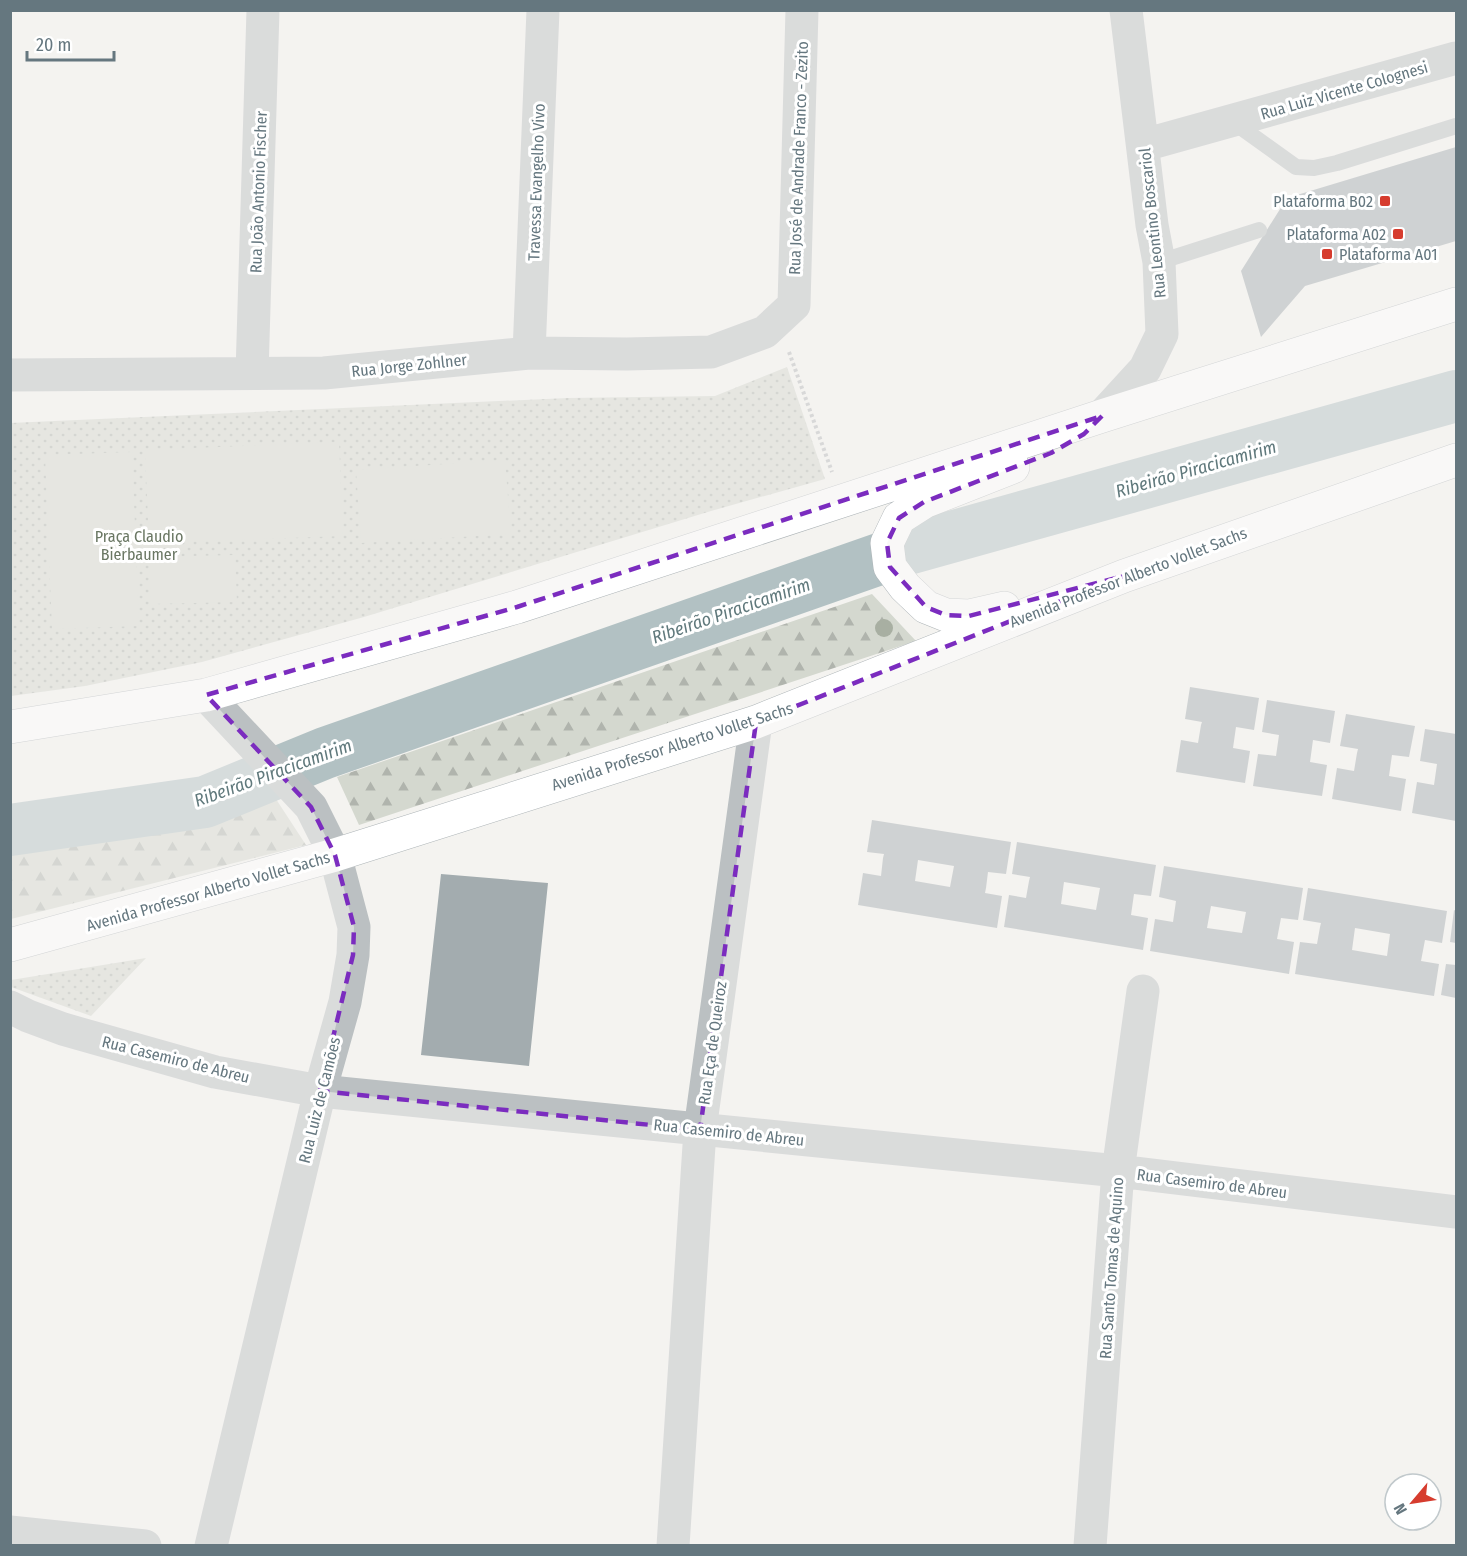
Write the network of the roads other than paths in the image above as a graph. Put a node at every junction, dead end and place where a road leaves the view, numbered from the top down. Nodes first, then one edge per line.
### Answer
1 (263, 10) edge
2 (543, 10) edge
3 (802, 10) edge
4 (1126, 10) edge
5 (1456, 58) edge
6 (1232, 121) junction
7 (1456, 126) edge
8 (1144, 145) junction
9 (1259, 230) dead end
10 (1159, 262) junction
11 (1456, 304) edge
12 (786, 313) joint
13 (529, 354) junction
14 (252, 373) junction
15 (10, 375) edge
16 (1102, 416) junction
17 (1456, 460) edge
18 (1124, 576) junction
19 (206, 695) junction
20 (756, 722) junction
21 (10, 727) edge
22 (335, 855) junction
23 (10, 945) edge
24 (1143, 991) dead end
25 (16, 1015) edge
26 (320, 1091) junction
27 (700, 1130) junction
28 (1118, 1171) junction
29 (1456, 1212) edge
30 (10, 1532) edge
31 (145, 1545) edge
32 (211, 1545) edge
33 (673, 1545) edge
34 (1090, 1545) edge

1 - 14 street, Rua João Antonio Fischer
2 - 13 street, Travessa Evangelho Vivo
3 - 12 street, Rua José de Andrade Franco - Zezito
4 - 8 street, Rua Leontino Boscariol
5 - 6 street, Rua Luiz Vicente Colognesi
6 - 7 lane
6 - 8 street, Rua Luiz Vicente Colognesi
8 - 10 street, Rua Leontino Boscariol
9 - 10 lane
10 - 16 street, Rua Leontino Boscariol
11 - 16 main road
12 - 13 street, Rua Jorge Zohlner
13 - 14 street, Rua Jorge Zohlner
14 - 15 street, Rua Jorge Zohlner
16 - 18 main road
16 - 19 main road
17 - 18 main road, Avenida Professor Alberto Vollet Sachs
18 - 20 main road, Avenida Professor Alberto Vollet Sachs
19 - 21 main road
19 - 22 street, Rua Luiz de Camões
20 - 22 main road, Avenida Professor Alberto Vollet Sachs
20 - 27 street, Rua Eça de Queiroz
22 - 23 main road, Avenida Professor Alberto Vollet Sachs
22 - 26 street, Rua Luiz de Camões
24 - 28 street, Rua Santo Tomas de Aquino
25 - 26 street, Rua Casemiro de Abreu
26 - 27 street, Rua Casemiro de Abreu
26 - 32 street, Rua Luiz de Camões
27 - 28 street, Rua Casemiro de Abreu
27 - 33 street, Rua Eça de Queiroz
28 - 29 street, Rua Casemiro de Abreu
28 - 34 street, Rua Santo Tomas de Aquino
30 - 31 street

